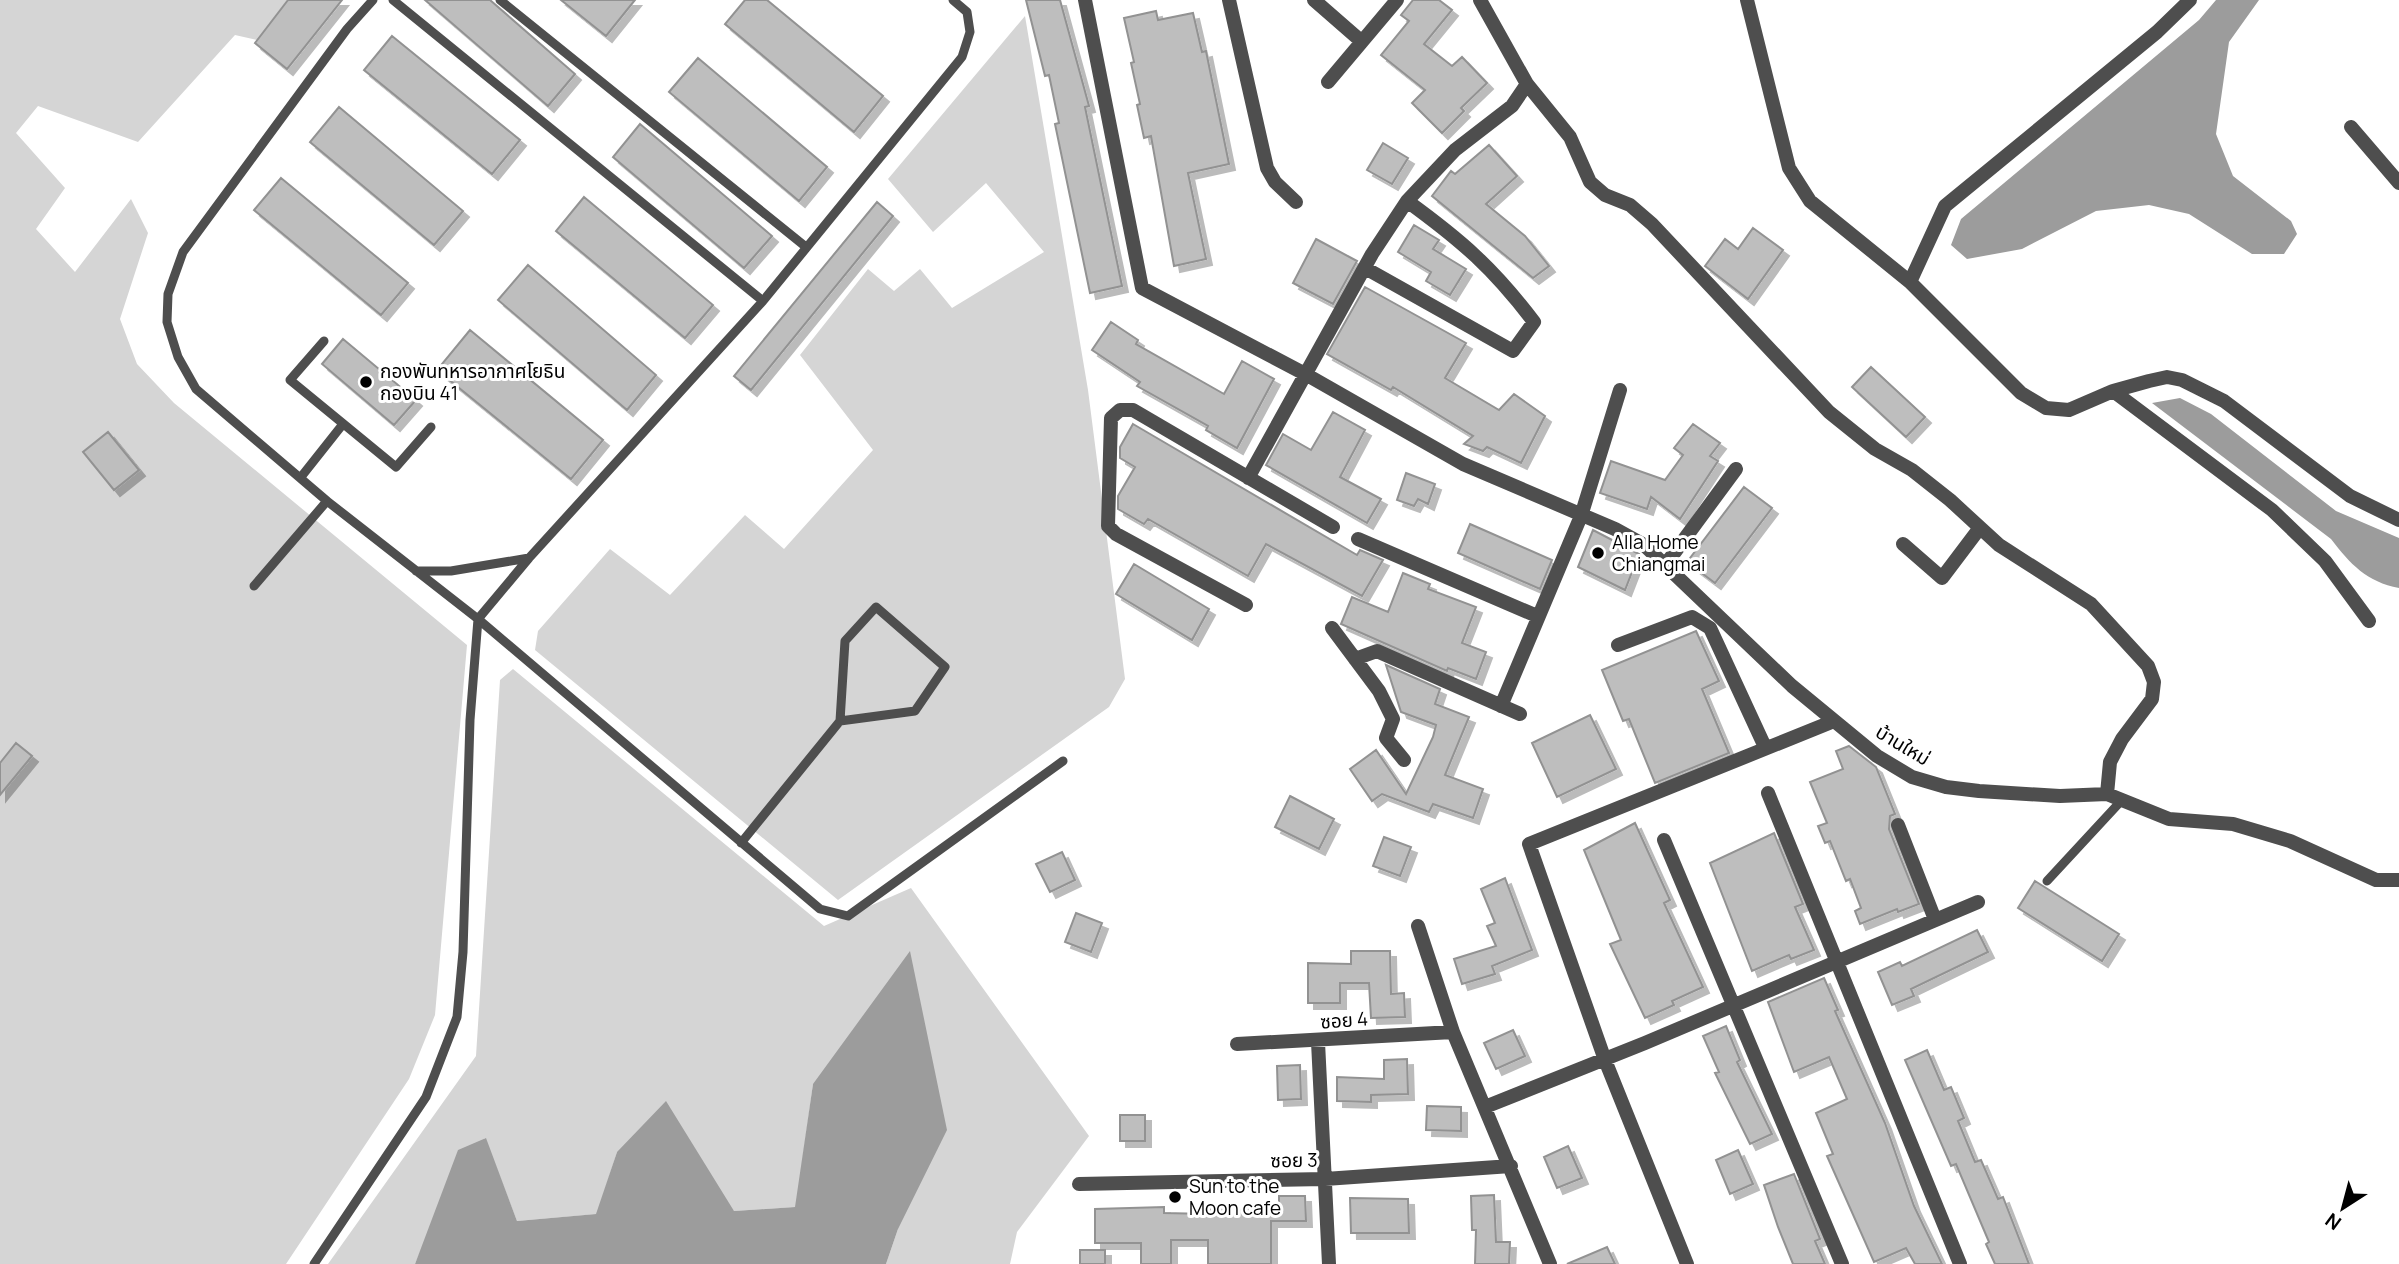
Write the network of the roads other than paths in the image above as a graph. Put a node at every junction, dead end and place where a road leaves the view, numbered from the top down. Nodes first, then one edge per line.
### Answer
1 (373, 0) edge
2 (393, 0) edge
3 (500, 0) edge
4 (953, 0) edge
5 (1084, 0) edge
6 (1229, 0) edge
7 (1314, 0) edge
8 (1397, 0) edge
9 (1480, 0) edge
10 (1747, 0) edge
11 (2190, 0) edge
12 (1361, 41) junction
13 (1328, 82) dead end
14 (1527, 84) junction
15 (2351, 127) dead end
16 (2399, 183) edge
17 (1406, 201) junction
18 (1296, 202) dead end
19 (806, 247) junction
20 (1365, 268) junction
21 (1910, 282) junction
22 (763, 301) junction
23 (324, 341) dead end
24 (1307, 375) junction
25 (1620, 390) dead end
26 (2113, 391) junction
27 (343, 424) junction
28 (431, 427) dead end
29 (1737, 469) dead end
30 (301, 477) junction
31 (1248, 478) junction
32 (327, 501) junction
33 (1581, 516) junction
34 (2399, 520) edge
35 (1333, 527) dead end
36 (1979, 530) junction
37 (1358, 539) dead end
38 (1903, 544) dead end
39 (529, 558) junction
40 (1666, 564) junction
41 (416, 571) junction
42 (254, 586) dead end
43 (1246, 605) dead end
44 (1537, 616) junction
45 (478, 619) junction
46 (2369, 621) dead end
47 (1332, 628) dead end
48 (1618, 645) dead end
49 (1355, 659) junction
50 (1501, 706) junction
51 (1520, 714) dead end
52 (840, 721) junction
53 (1834, 721) junction
54 (1765, 747) junction
55 (1404, 760) dead end
56 (1063, 761) dead end
57 (1768, 793) dead end
58 (2106, 794) junction
59 (2122, 800) junction
60 (1898, 825) dead end
61 (1664, 839) dead end
62 (741, 843) junction
63 (2399, 880) edge
64 (2047, 881) dead end
65 (1978, 902) dead end
66 (1934, 917) junction
67 (1418, 926) dead end
68 (1837, 960) junction
69 (1734, 1006) junction
70 (1453, 1032) junction
71 (1318, 1042) junction
72 (1237, 1044) dead end
73 (1605, 1060) junction
74 (1485, 1107) junction
75 (1511, 1166) junction
76 (1325, 1179) junction
77 (1079, 1184) dead end
78 (314, 1264) edge
79 (1329, 1264) edge
80 (1550, 1264) edge
81 (1687, 1264) edge
82 (1842, 1264) edge
83 (1960, 1264) edge

1 - 30 lane
2 - 22 lane
3 - 19 lane
4 - 19 lane
5 - 24 street, บ้านใหม่
6 - 18 street
7 - 12 street
8 - 12 street
9 - 14 street
10 - 21 street
11 - 21 street
12 - 13 street
14 - 17 street
14 - 36 street
15 - 16 street
17 - 20 street
17 - 20 street
19 - 22 lane
20 - 24 street
21 - 26 street
22 - 39 lane
23 - 27 lane
24 - 31 street
24 - 33 street, บ้านใหม่
25 - 33 street
26 - 34 street
26 - 46 street
27 - 28 lane
27 - 30 lane
29 - 40 street
30 - 32 lane
31 - 35 street
31 - 43 street
32 - 41 lane
32 - 42 lane
33 - 40 street, บ้านใหม่
33 - 44 street
36 - 38 street
36 - 58 street
37 - 44 street
39 - 41 lane
39 - 45 lane
40 - 53 street, บ้านใหม่
41 - 45 lane
44 - 50 street
45 - 62 lane
45 - 78 lane
47 - 49 street
48 - 54 street
49 - 50 street
49 - 55 street
50 - 51 street
52 - 52 lane
52 - 62 lane
53 - 54 street
53 - 58 street, บ้านใหม่
54 - 73 street
56 - 62 lane
57 - 68 street
58 - 59 street, บ้านใหม่
59 - 63 street, บ้านใหม่
59 - 64 lane
60 - 66 street
61 - 69 street
65 - 66 street
66 - 68 street
67 - 70 street
68 - 69 street
68 - 83 street
69 - 73 street
69 - 82 street
70 - 71 street, ซอย 4
70 - 74 street
71 - 72 street, ซอย 4
71 - 76 street
73 - 74 street
73 - 81 street
74 - 75 street
75 - 76 street, ซอย 3
75 - 80 street
76 - 77 street, ซอย 3
76 - 79 street

